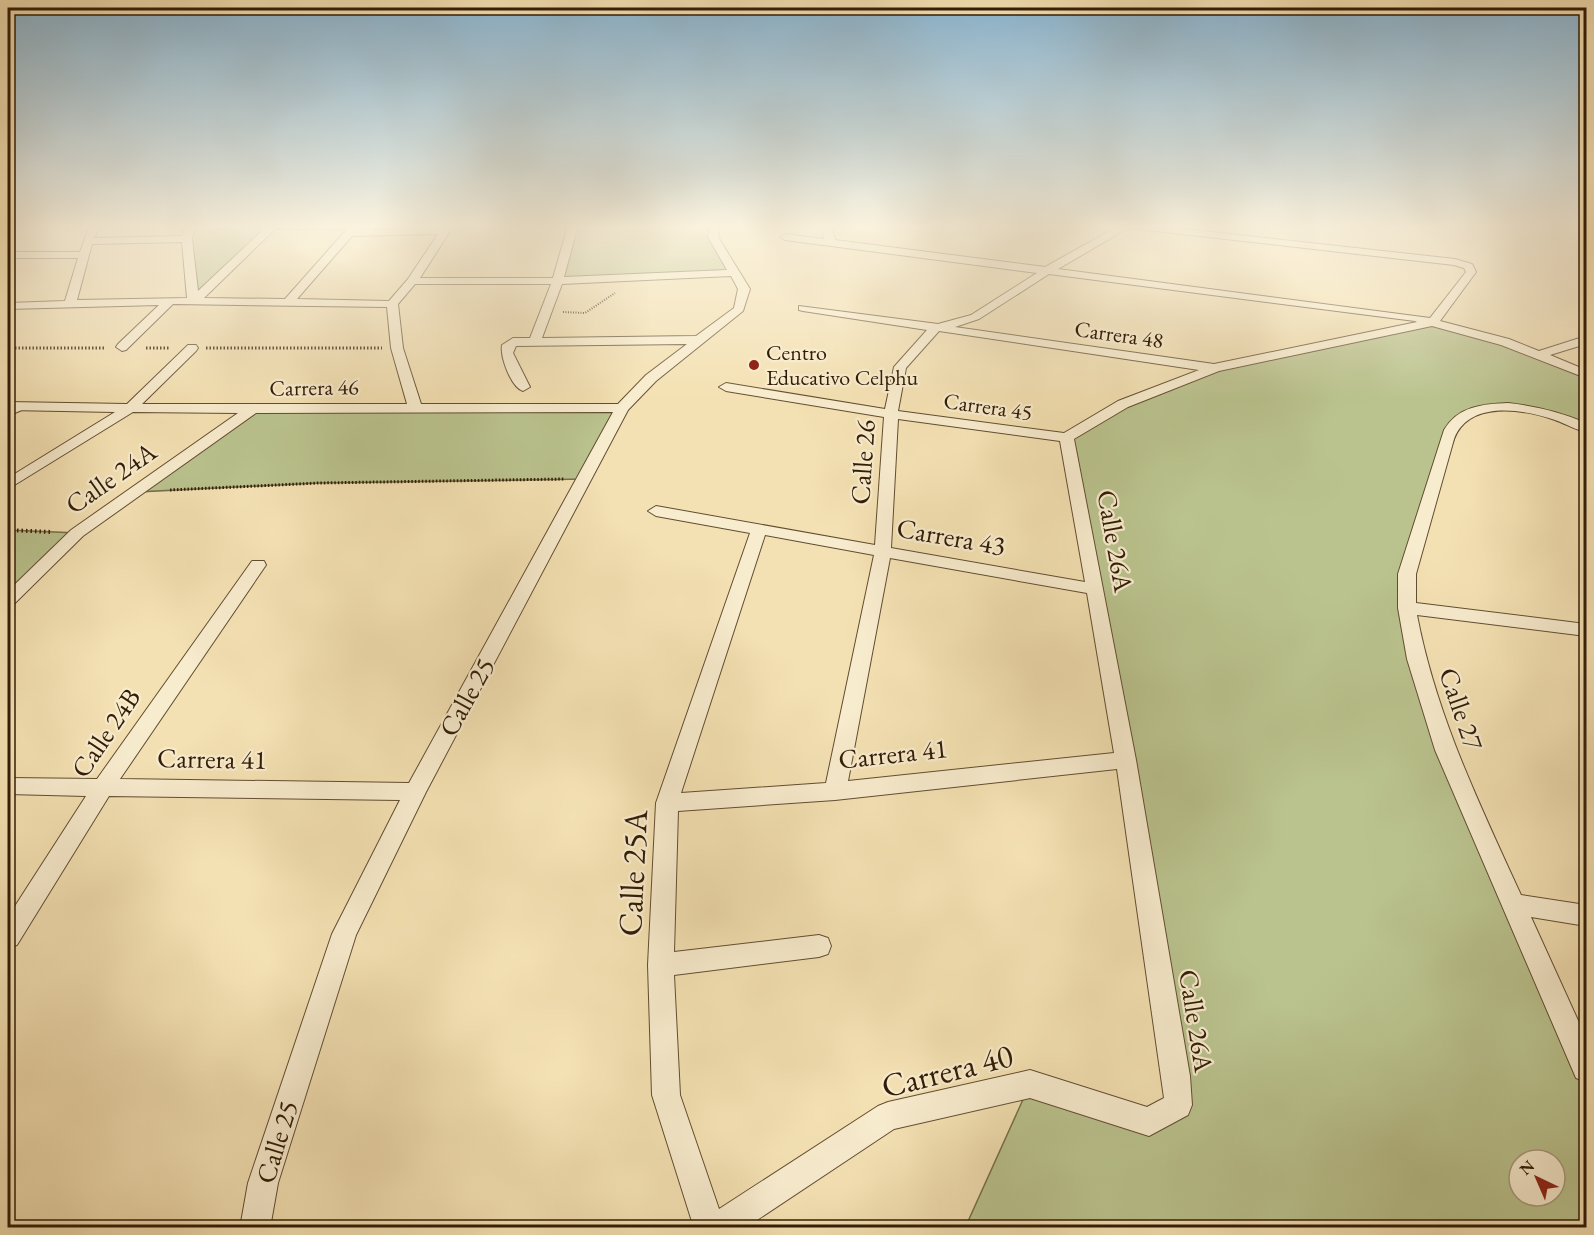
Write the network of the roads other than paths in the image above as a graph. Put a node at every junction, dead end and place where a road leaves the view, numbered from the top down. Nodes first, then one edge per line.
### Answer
1 (76, 283) edge
2 (191, 283) edge
3 (213, 283) edge
4 (306, 283) edge
5 (411, 283) edge
6 (557, 283) edge
7 (740, 283) edge
8 (1028, 283) edge
9 (1148, 283) edge
10 (1463, 283) edge
11 (170, 301) junction
12 (193, 302) junction
13 (288, 303) junction
14 (392, 304) junction
15 (70, 305) junction
16 (8, 306) edge
17 (803, 309) dead end
18 (1433, 322) junction
19 (934, 329) junction
20 (702, 340) junction
21 (1587, 340) edge
22 (535, 341) junction
23 (122, 347) dead end
24 (192, 348) dead end
25 (1539, 354) junction
26 (1215, 368) junction
27 (1587, 374) edge
28 (523, 387) dead end
29 (726, 387) dead end
30 (415, 407) junction
31 (130, 408) junction
32 (622, 408) junction
33 (12, 409) edge
34 (253, 409) junction
35 (891, 414) junction
36 (1587, 428) edge
37 (1067, 438) junction
38 (8, 484) edge
39 (656, 511) dead end
40 (759, 529) junction
41 (883, 551) junction
42 (258, 565) dead end
43 (1095, 589) junction
44 (8, 600) edge
45 (1407, 608) junction
46 (1587, 630) edge
47 (1126, 760) junction
48 (8, 786) edge
49 (103, 787) junction
50 (835, 791) junction
51 (415, 792) junction
52 (667, 803) junction
53 (1513, 904) junction
54 (1587, 915) edge
55 (8, 937) edge
56 (819, 946) dead end
57 (661, 965) junction
58 (1587, 1068) edge
59 (1178, 1105) joint
60 (255, 1227) edge
61 (710, 1227) edge
62 (717, 1227) edge

1 - 15 street
2 - 12 street
3 - 12 street
4 - 13 street
5 - 14 street
6 - 22 street
7 - 20 street, Calle 25
8 - 19 street
9 - 18 street
10 - 18 street
11 - 12 street
11 - 15 street
11 - 23 street
12 - 13 street
13 - 14 street
14 - 30 street
15 - 16 street
17 - 19 street, Carrera 48
18 - 25 street
18 - 26 street
19 - 26 street, Carrera 48
19 - 35 street, Calle 26
20 - 22 street
20 - 32 street, Calle 25
21 - 25 street
22 - 28 street
24 - 31 street
25 - 27 street
26 - 37 street
29 - 35 street, Carrera 45
30 - 32 street, Carrera 46
30 - 34 street, Carrera 46
31 - 33 street, Carrera 46
31 - 34 street, Carrera 46
31 - 38 street
32 - 51 street, Calle 25
34 - 44 street, Calle 24A
35 - 37 street, Carrera 45
35 - 41 street, Calle 26
36 - 45 street, Calle 27
37 - 43 street, Calle 26A
39 - 40 street, Carrera 43
40 - 41 street, Carrera 43
40 - 52 street, Calle 25A
41 - 43 street, Carrera 43
41 - 50 street, Calle 26
42 - 49 street, Calle 24B
43 - 47 street, Calle 26A
45 - 46 street
45 - 53 street, Calle 27
47 - 50 street, Carrera 41
47 - 59 street, Calle 26A
48 - 49 street, Carrera 41
49 - 51 street, Carrera 41
49 - 55 street, Calle 24B
50 - 52 street, Carrera 41
51 - 60 street, Calle 25
52 - 57 street, Calle 25A
53 - 54 street
53 - 58 street, Calle 27
56 - 57 street
57 - 61 street, Calle 25A
59 - 62 street, Carrera 40

